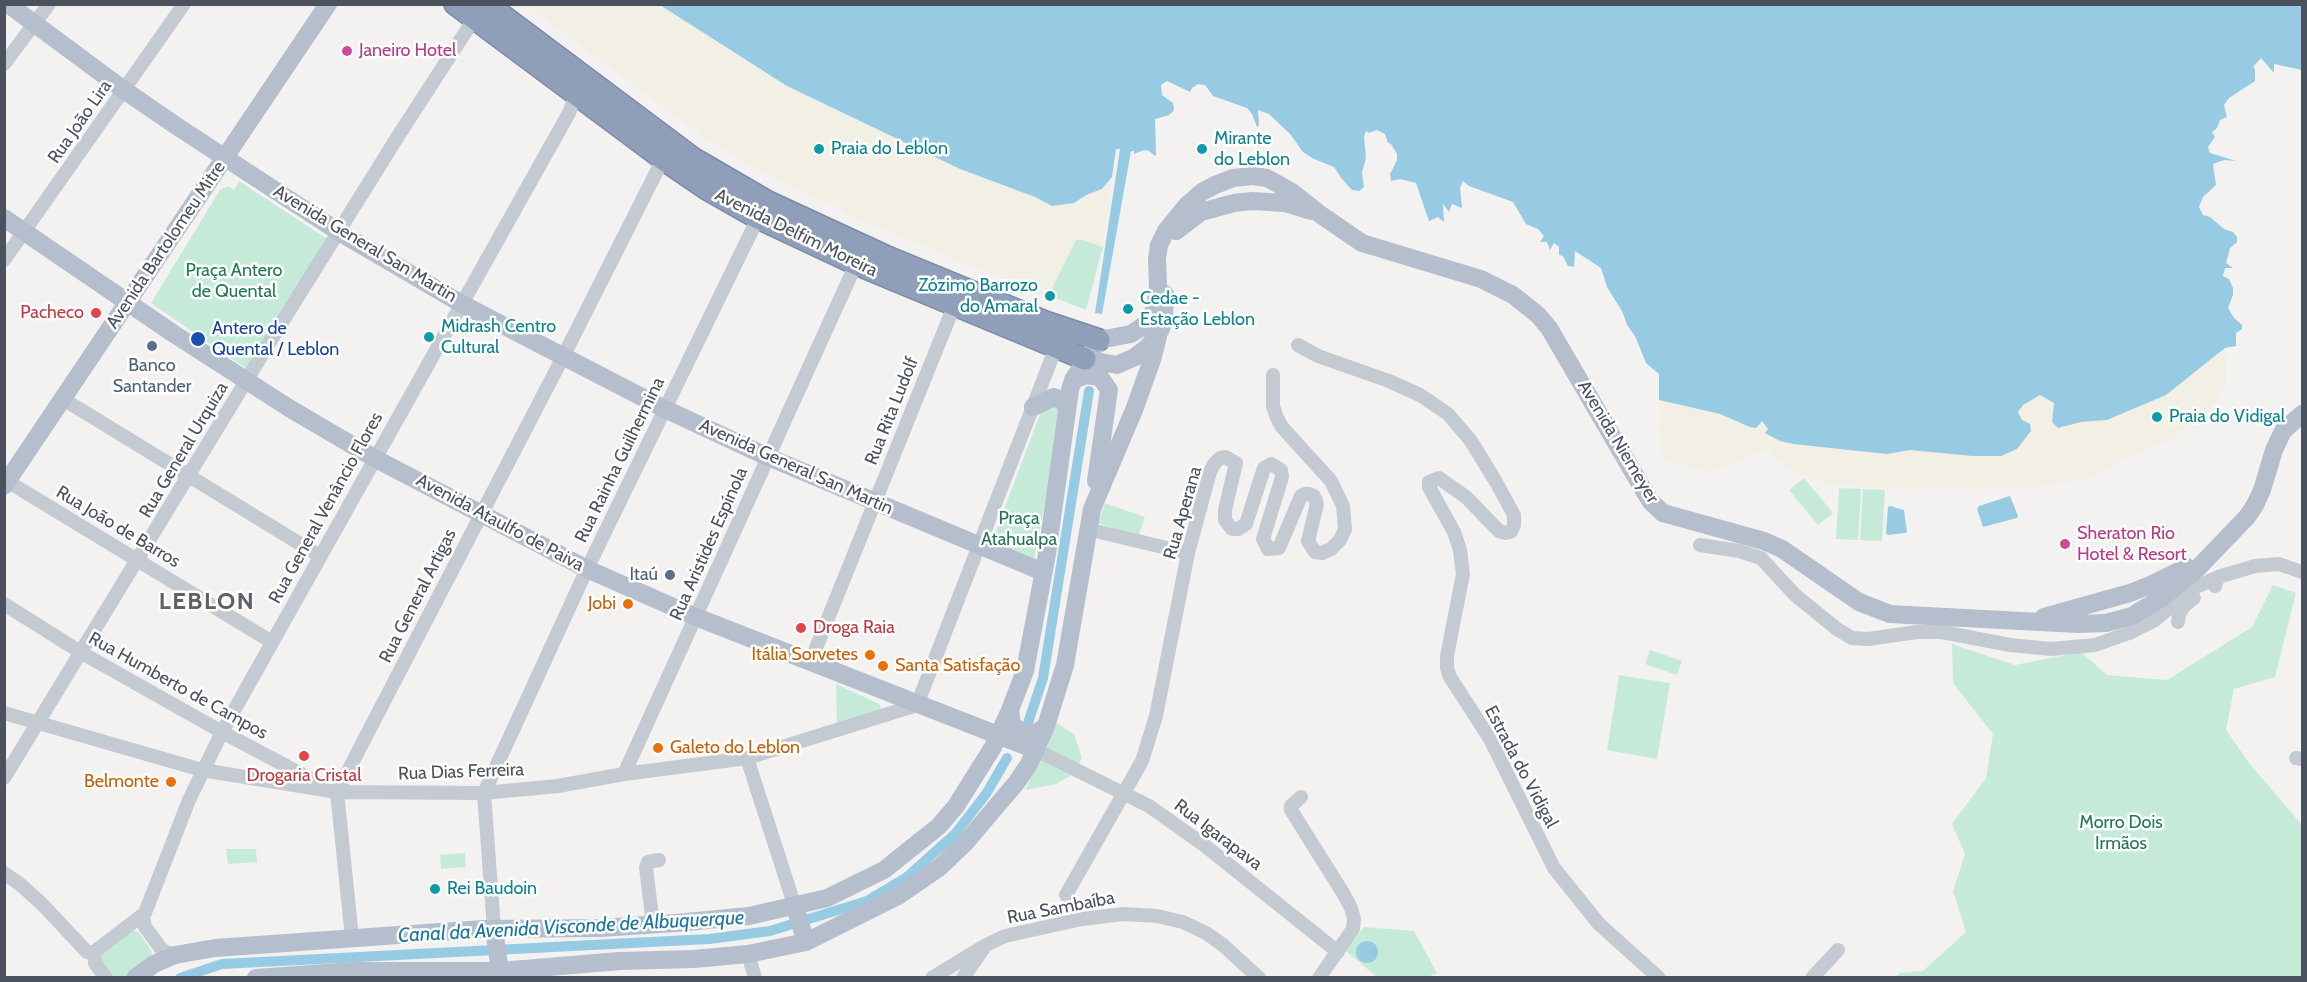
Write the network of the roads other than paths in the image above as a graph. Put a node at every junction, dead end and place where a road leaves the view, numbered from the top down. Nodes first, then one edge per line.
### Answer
1 (8, 4) edge
2 (49, 4) edge
3 (184, 4) edge
4 (328, 4) edge
5 (455, 4) edge
6 (480, 11) edge
7 (34, 25) junction
8 (4, 64) edge
9 (575, 70) junction
10 (124, 90) junction
11 (576, 95) junction
12 (225, 157) junction
13 (663, 159) junction
14 (1253, 176) junction
15 (1252, 201) junction
16 (1321, 215) junction
17 (4, 218) edge
18 (758, 218) junction
19 (25, 232) junction
20 (339, 232) junction
21 (4, 260) edge
22 (856, 264) junction
23 (128, 301) junction
24 (462, 304) junction
25 (954, 306) junction
26 (1158, 336) junction
27 (1059, 338) junction
28 (1099, 340) junction
29 (1298, 345) dead end
30 (563, 357) junction
31 (1085, 359) junction
32 (1273, 375) dead end
33 (1073, 380) junction
34 (247, 382) junction
35 (63, 399) junction
36 (1068, 406) junction
37 (1033, 407) junction
38 (665, 409) junction
39 (2302, 414) edge
40 (768, 457) junction
41 (374, 458) junction
42 (189, 476) junction
43 (6, 484) edge
44 (874, 502) junction
45 (1092, 509) junction
46 (481, 513) junction
47 (1087, 530) junction
48 (979, 545) junction
49 (1700, 545) dead end
50 (2213, 552) junction
51 (1188, 553) junction
52 (320, 556) junction
53 (138, 560) junction
54 (587, 569) junction
55 (1043, 572) junction
56 (2302, 572) edge
57 (2218, 577) junction
58 (2130, 593) junction
59 (2156, 601) junction
60 (4, 604) edge
61 (696, 617) junction
62 (2019, 621) junction
63 (2178, 622) dead end
64 (2106, 623) junction
65 (272, 642) junction
66 (82, 653) junction
67 (810, 663) junction
68 (917, 705) junction
69 (1011, 710) junction
70 (4, 713) edge
71 (37, 722) junction
72 (973, 726) junction
73 (1046, 726) junction
74 (222, 732) junction
75 (999, 736) junction
76 (1036, 750) junction
77 (747, 758) junction
78 (202, 770) junction
79 (624, 774) junction
80 (4, 778) edge
81 (337, 792) junction
82 (1126, 793) junction
83 (484, 794) junction
84 (1301, 797) dead end
85 (658, 860) dead end
86 (4, 873) edge
87 (1066, 895) dead end
88 (795, 907) junction
89 (143, 916) junction
90 (131, 925) junction
91 (653, 925) junction
92 (494, 928) junction
93 (352, 938) junction
94 (806, 942) junction
95 (986, 945) junction
96 (1838, 950) dead end
97 (94, 952) junction
98 (1338, 952) junction
99 (748, 954) junction
100 (175, 955) junction
101 (154, 964) junction
102 (500, 974) edge
103 (138, 977) edge
104 (106, 978) edge
105 (256, 978) edge
106 (755, 978) edge
107 (932, 978) edge
108 (963, 978) edge
109 (1260, 978) edge
110 (1320, 978) edge
111 (1659, 978) edge
112 (1812, 978) edge

1 - 7 main road, Avenida General San Martin
2 - 7 street
3 - 10 street, Rua João Lira
4 - 12 main road, Avenida Bartolomeu Mitre
5 - 6 highway, Avenida Delfim Moreira
6 - 9 highway, Avenida Delfim Moreira
6 - 11 highway, Avenida Delfim Moreira
6 - 20 street, Rua General Urquiza
7 - 8 street
7 - 10 main road, Avenida General San Martin
9 - 11 street, Rua General Venâncio Flores
9 - 27 highway, Avenida Delfim Moreira
10 - 12 main road, Avenida General San Martin
10 - 19 street, Rua João Lira
11 - 13 highway, Avenida Delfim Moreira
11 - 24 street, Rua General Venâncio Flores
12 - 20 main road, Avenida General San Martin
12 - 23 main road, Avenida Bartolomeu Mitre
13 - 18 highway, Avenida Delfim Moreira
13 - 30 street, Rua General Artigas
14 - 15 main road
14 - 16 main road, Avenida Niemeyer
14 - 28 main road, Avenida Niemeyer
15 - 16 main road, Avenida Niemeyer
15 - 26 main road, Avenida Niemeyer
16 - 62 main road, Avenida Niemeyer
17 - 19 main road, Avenida Ataulfo de Paiva
18 - 22 highway, Avenida Delfim Moreira
18 - 38 street, Rua Rainha Guilhermina
19 - 21 street, Rua João Lira
19 - 23 main road, Avenida Ataulfo de Paiva
20 - 24 main road, Avenida General San Martin
20 - 34 street, Rua General Urquiza
22 - 25 highway, Avenida Delfim Moreira
22 - 40 street, Rua Aristides Espínola
23 - 34 main road, Avenida Ataulfo de Paiva
23 - 35 main road, Avenida Bartolomeu Mitre
24 - 30 main road, Avenida General San Martin
24 - 41 street, Rua General Venâncio Flores
25 - 27 highway, Avenida Delfim Moreira
25 - 44 street, Rua Rita Ludolf
26 - 31 main road, Avenida Delfim Moreira
26 - 45 main road, Avenida Niemeyer
27 - 28 highway, Avenida Delfim Moreira
27 - 31 highway, Avenida Delfim Moreira
27 - 37 street
28 - 31 main road
29 - 111 street, Estrada do Vidigal
30 - 38 main road, Avenida General San Martin
30 - 46 street, Rua General Artigas
31 - 33 main road
32 - 51 street, Rua Aperana
33 - 36 main road
33 - 45 main road
34 - 41 main road, Avenida Ataulfo de Paiva
34 - 42 street, Rua General Urquiza
35 - 42 street
35 - 43 main road, Avenida Bartolomeu Mitre
36 - 37 main road
36 - 55 main road
37 - 48 street
38 - 40 main road, Avenida General San Martin
38 - 54 street, Rua Rainha Guilhermina
39 - 50 main road, Avenida Niemeyer
40 - 44 main road, Avenida General San Martin
40 - 61 street, Rua Aristides Espínola
41 - 46 main road, Avenida Ataulfo de Paiva
41 - 52 street, Rua General Venâncio Flores
42 - 52 street
42 - 53 street, Rua General Urquiza
43 - 53 street, Rua João de Barros
44 - 48 main road, Avenida General San Martin
44 - 67 street, Rua Rita Ludolf
45 - 47 main road
46 - 54 main road, Avenida Ataulfo de Paiva
46 - 81 street, Rua General Artigas
47 - 51 street
47 - 73 main road
48 - 55 main road, Avenida General San Martin
48 - 68 street
49 - 57 street
50 - 58 main road, Avenida Niemeyer
50 - 59 main road, Avenida Niemeyer
51 - 82 street, Rua Aperana
52 - 65 street, Rua General Venâncio Flores
53 - 65 street, Rua João de Barros
53 - 66 street, Rua General Urquiza
54 - 61 main road, Avenida Ataulfo de Paiva
54 - 83 street, Rua Rainha Guilhermina
55 - 69 main road
56 - 57 street
57 - 63 street
58 - 59 main road
58 - 62 main road, Avenida Niemeyer
58 - 64 main road
59 - 64 main road, Avenida Niemeyer
60 - 66 street, Rua Humberto de Campos
61 - 67 main road, Avenida Ataulfo de Paiva
61 - 79 street, Rua Aristides Espínola
62 - 64 main road, Avenida Niemeyer
65 - 74 street, Rua General Venâncio Flores
66 - 71 street, Rua General Urquiza
66 - 74 street, Rua Humberto de Campos
67 - 68 main road, Avenida Ataulfo de Paiva
68 - 72 main road, Avenida Ataulfo de Paiva
68 - 77 street, Rua Dias Ferreira
69 - 72 main road
69 - 73 main road
69 - 75 main road
70 - 71 street, Rua Dias Ferreira
71 - 78 street, Rua Dias Ferreira
71 - 80 street, Rua General Urquiza
72 - 75 main road, Avenida Ataulfo de Paiva
73 - 76 main road
74 - 78 street, Rua General Venâncio Flores
74 - 81 street, Rua Humberto de Campos
75 - 76 main road, Avenida Ataulfo de Paiva
75 - 88 main road
76 - 82 street, Rua Igarapava
76 - 94 main road
77 - 79 street, Rua Dias Ferreira
77 - 88 street
78 - 81 street, Rua Dias Ferreira
78 - 89 street, Rua General Venâncio Flores
79 - 83 street, Rua Dias Ferreira
81 - 83 street, Rua Dias Ferreira
81 - 93 street
82 - 87 street, Rua Aperana
82 - 98 street, Rua Igarapava
83 - 92 street, Rua Rainha Guilhermina
84 - 98 street
85 - 91 street
86 - 97 street
88 - 91 main road
88 - 94 main road
89 - 90 street
89 - 100 street
90 - 97 street
90 - 101 street
91 - 92 main road
92 - 93 main road
92 - 102 main road
93 - 100 main road
94 - 99 main road
95 - 107 street, Rua Sambaíba
95 - 108 street
95 - 109 street, Rua Sambaíba
96 - 112 street
97 - 104 street
98 - 110 street
99 - 102 main road
99 - 106 street
100 - 101 main road
101 - 103 main road
102 - 105 main road

